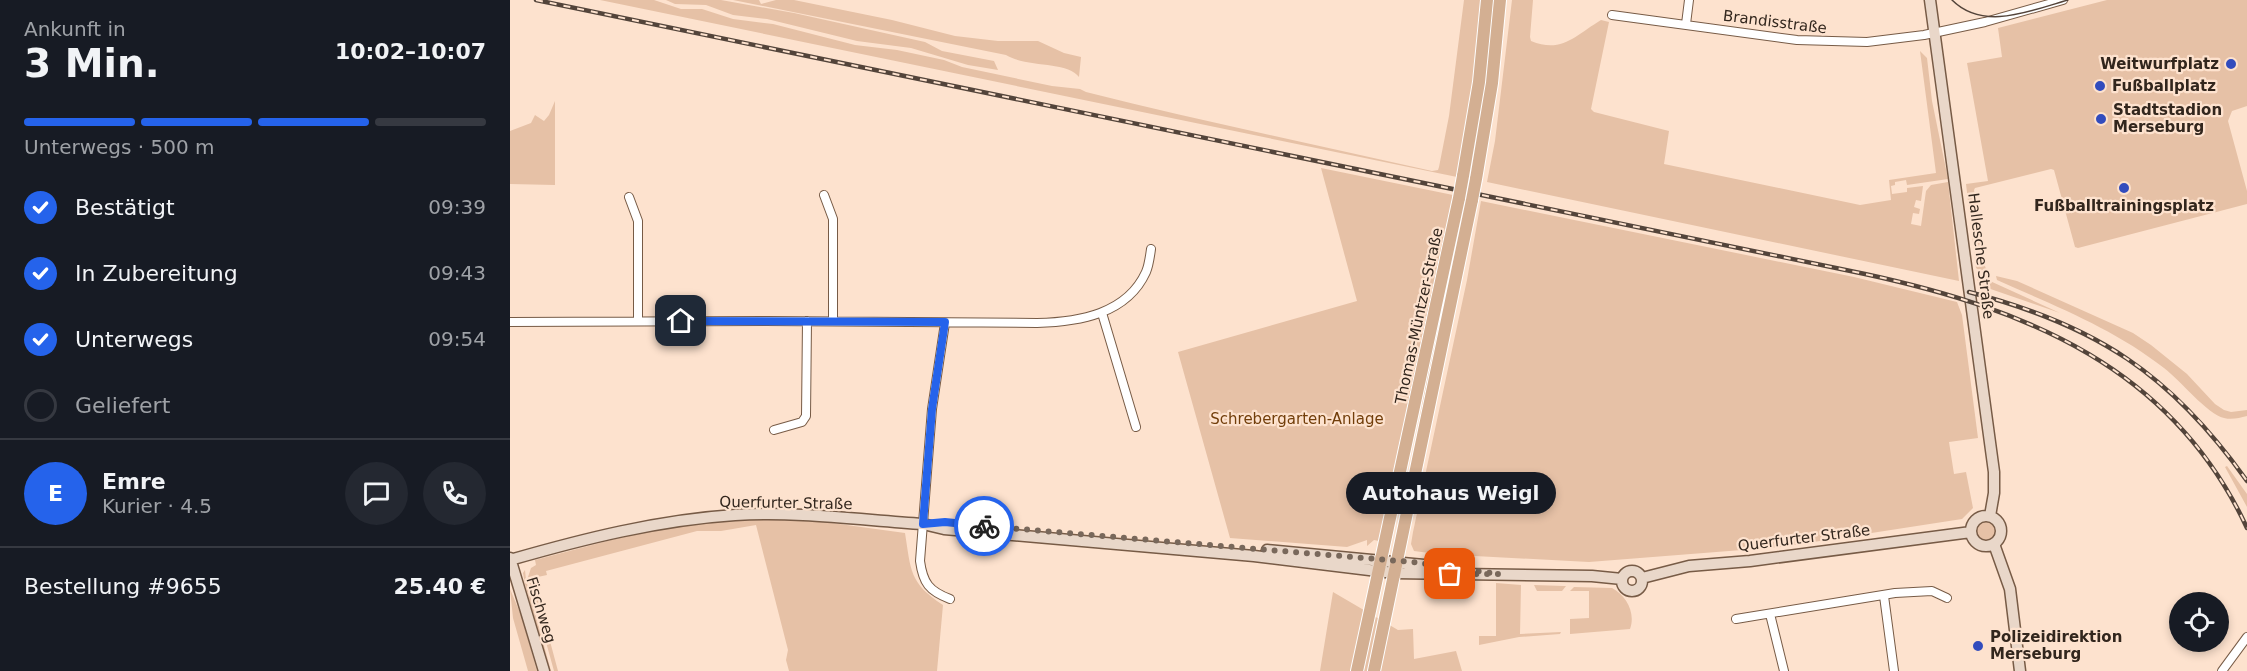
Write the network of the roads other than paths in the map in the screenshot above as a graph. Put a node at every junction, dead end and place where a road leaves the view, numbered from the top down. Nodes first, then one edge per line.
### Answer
1 (1487, 0) edge
2 (1500, 0) edge
3 (1689, 0) edge
4 (1930, 0) edge
5 (2062, 0) edge
6 (1612, 15) dead end
7 (1686, 24) junction
8 (1934, 32) junction
9 (1470, 178) junction
10 (824, 195) dead end
11 (628, 197) dead end
12 (1465, 199) junction
13 (1151, 249) dead end
14 (1102, 313) junction
15 (638, 321) junction
16 (807, 321) junction
17 (834, 321) junction
18 (510, 322) edge
19 (945, 322) junction
20 (1136, 427) dead end
21 (774, 430) dead end
22 (1990, 516) junction
23 (923, 524) junction
24 (1971, 532) junction
25 (1994, 544) junction
26 (510, 559) edge
27 (1380, 566) junction
28 (1395, 567) junction
29 (1642, 578) junction
30 (1622, 579) junction
31 (1884, 596) junction
32 (1947, 598) dead end
33 (950, 599) dead end
34 (1770, 614) junction
35 (1736, 619) dead end
36 (2247, 637) edge
37 (2223, 668) edge
38 (544, 671) edge
39 (1357, 671) edge
40 (1374, 671) edge
41 (1784, 671) edge
42 (1894, 671) edge
43 (2020, 671) edge
44 (2216, 671) edge

1 - 9 main road, Thomas-Müntzer-Straße
2 - 9 main road, Thomas-Müntzer-Straße
3 - 7 street
4 - 8 main road, Hallesche Straße
5 - 8 street, Brandisstraße
6 - 7 street, Brandisstraße
7 - 8 street, Brandisstraße
8 - 22 main road, Hallesche Straße
9 - 12 main road, Thomas-Müntzer-Straße, bridge
10 - 17 street
11 - 15 street
12 - 27 main road, Thomas-Müntzer-Straße
12 - 28 main road, Thomas-Müntzer-Straße
13 - 14 street
14 - 19 street
14 - 20 street
15 - 16 street
15 - 18 street
16 - 17 street
16 - 21 street
17 - 19 street
19 - 23 street
22 - 24 main road
22 - 25 main road
23 - 26 main road, Querfurter Straße
23 - 27 main road, Querfurter Straße
23 - 33 street
24 - 25 main road
24 - 29 main road, Querfurter Straße
25 - 43 main road
26 - 38 main road, Fischweg
27 - 28 main road, Querfurter Straße
27 - 39 main road, Thomas-Müntzer-Straße
28 - 30 main road, Querfurter Straße
28 - 40 main road, Thomas-Müntzer-Straße
29 - 30 main road
29 - 30 main road
31 - 32 street
31 - 34 street
31 - 42 street
34 - 35 street
34 - 41 street
36 - 37 street
37 - 44 street

